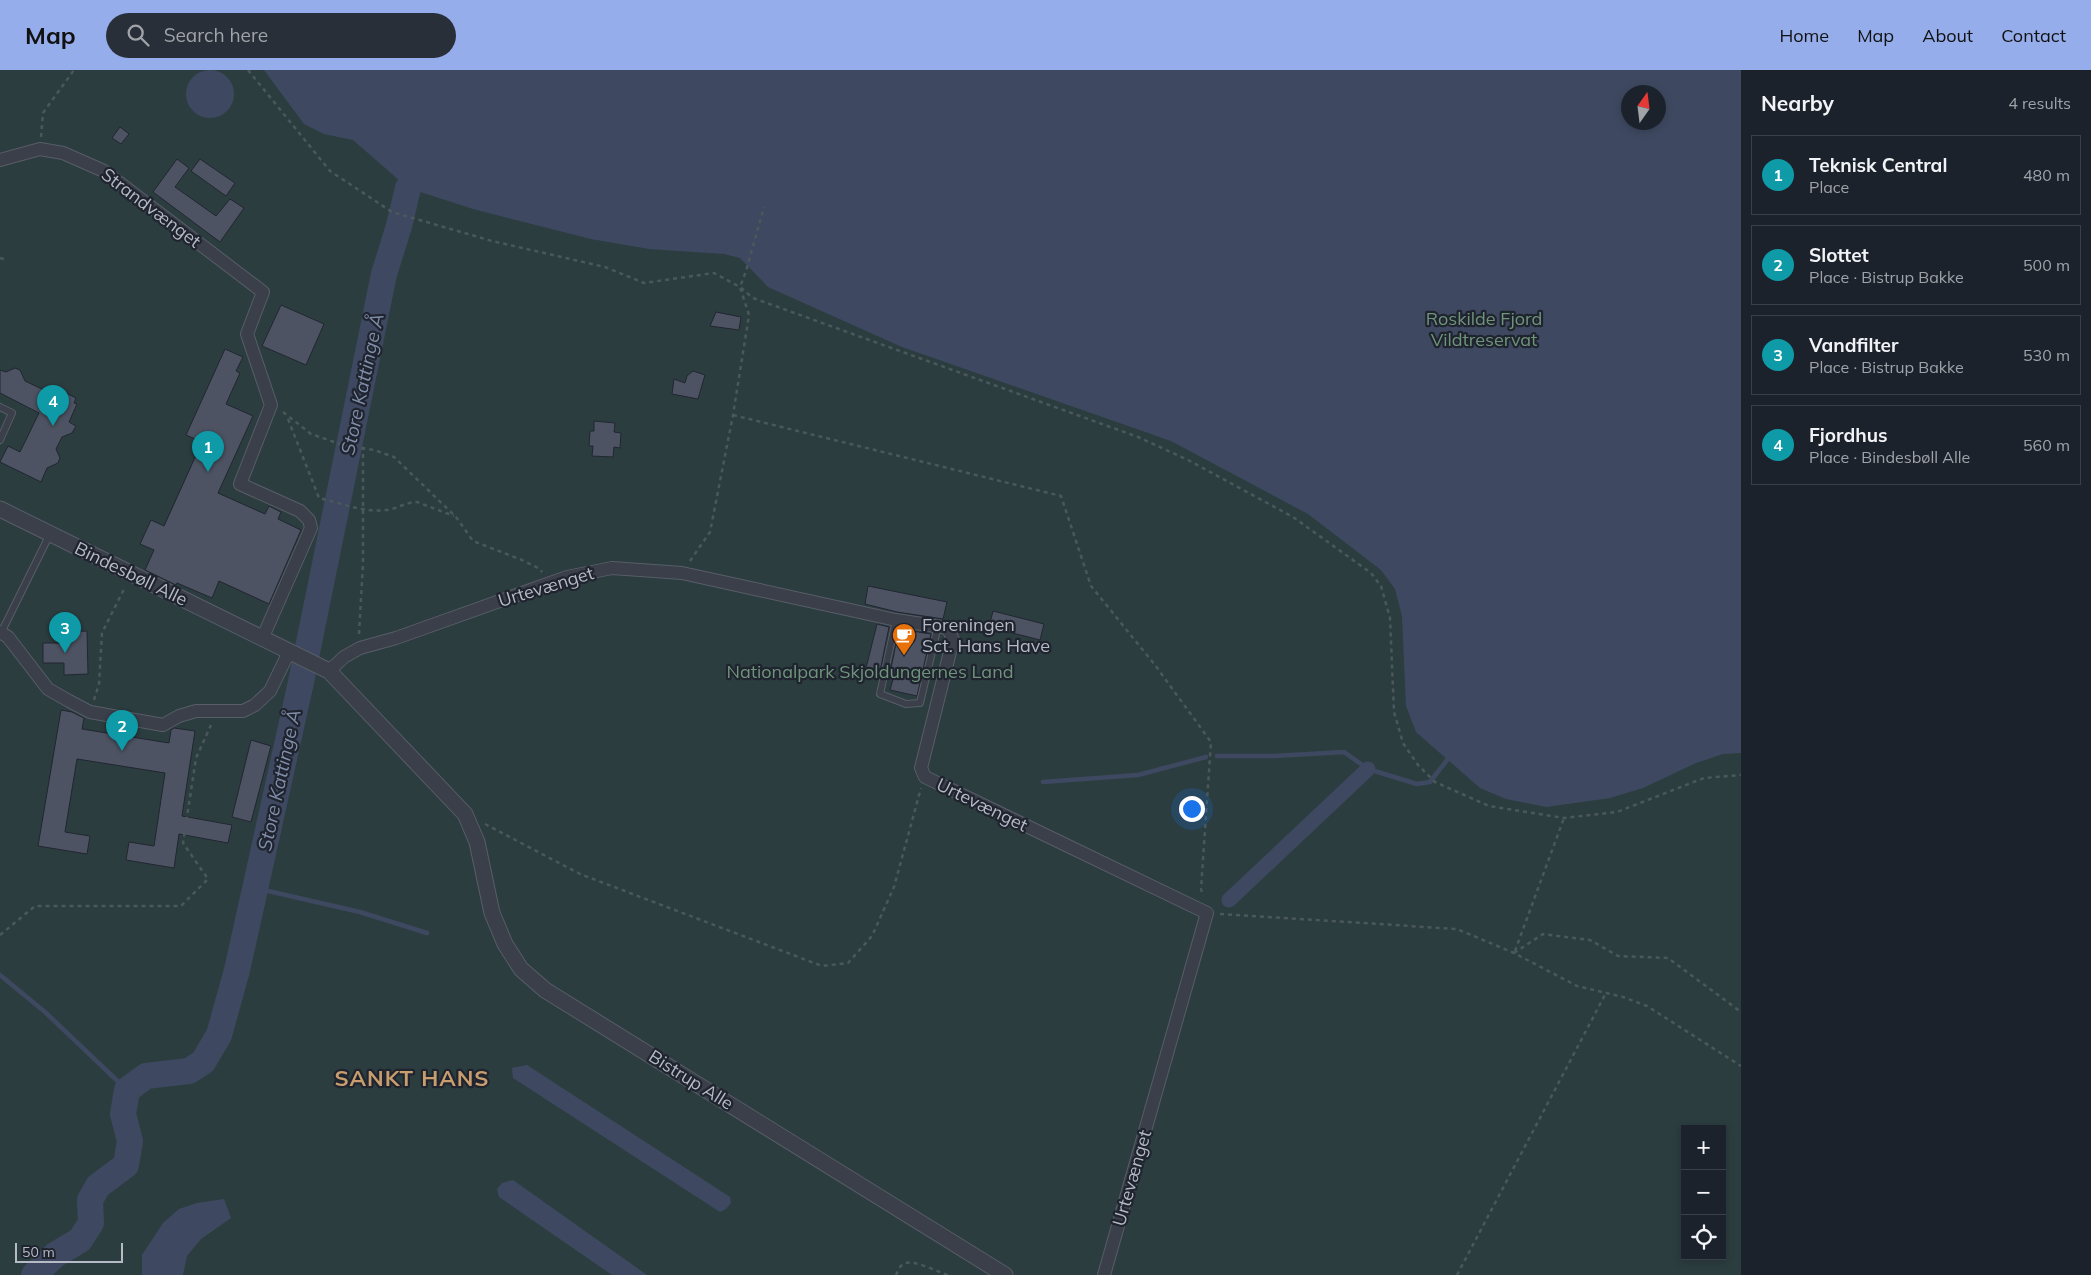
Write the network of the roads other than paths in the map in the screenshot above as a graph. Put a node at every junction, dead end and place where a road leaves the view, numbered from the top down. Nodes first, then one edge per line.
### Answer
1 (0, 160) edge
2 (0, 407) edge
3 (0, 440) edge
4 (0, 509) edge
5 (50, 534) junction
6 (896, 620) junction
7 (938, 626) junction
8 (1, 633) edge
9 (262, 639) junction
10 (289, 652) junction
11 (329, 672) junction
12 (465, 814) joint
13 (1005, 1275) edge
14 (1104, 1275) edge

1 - 9 street, Strandvænget
2 - 3 lane
4 - 5 street, Bindesbøll Alle
5 - 8 lane
5 - 9 street, Bindesbøll Alle
6 - 7 street, Urtevænget
6 - 7 lane
6 - 11 street, Urtevænget
7 - 14 street, Urtevænget
8 - 10 street
9 - 10 street, Bindesbøll Alle
10 - 11 street, Bindesbøll Alle
11 - 12 street, Bindesbøll Alle
12 - 13 street, Bistrup Alle

